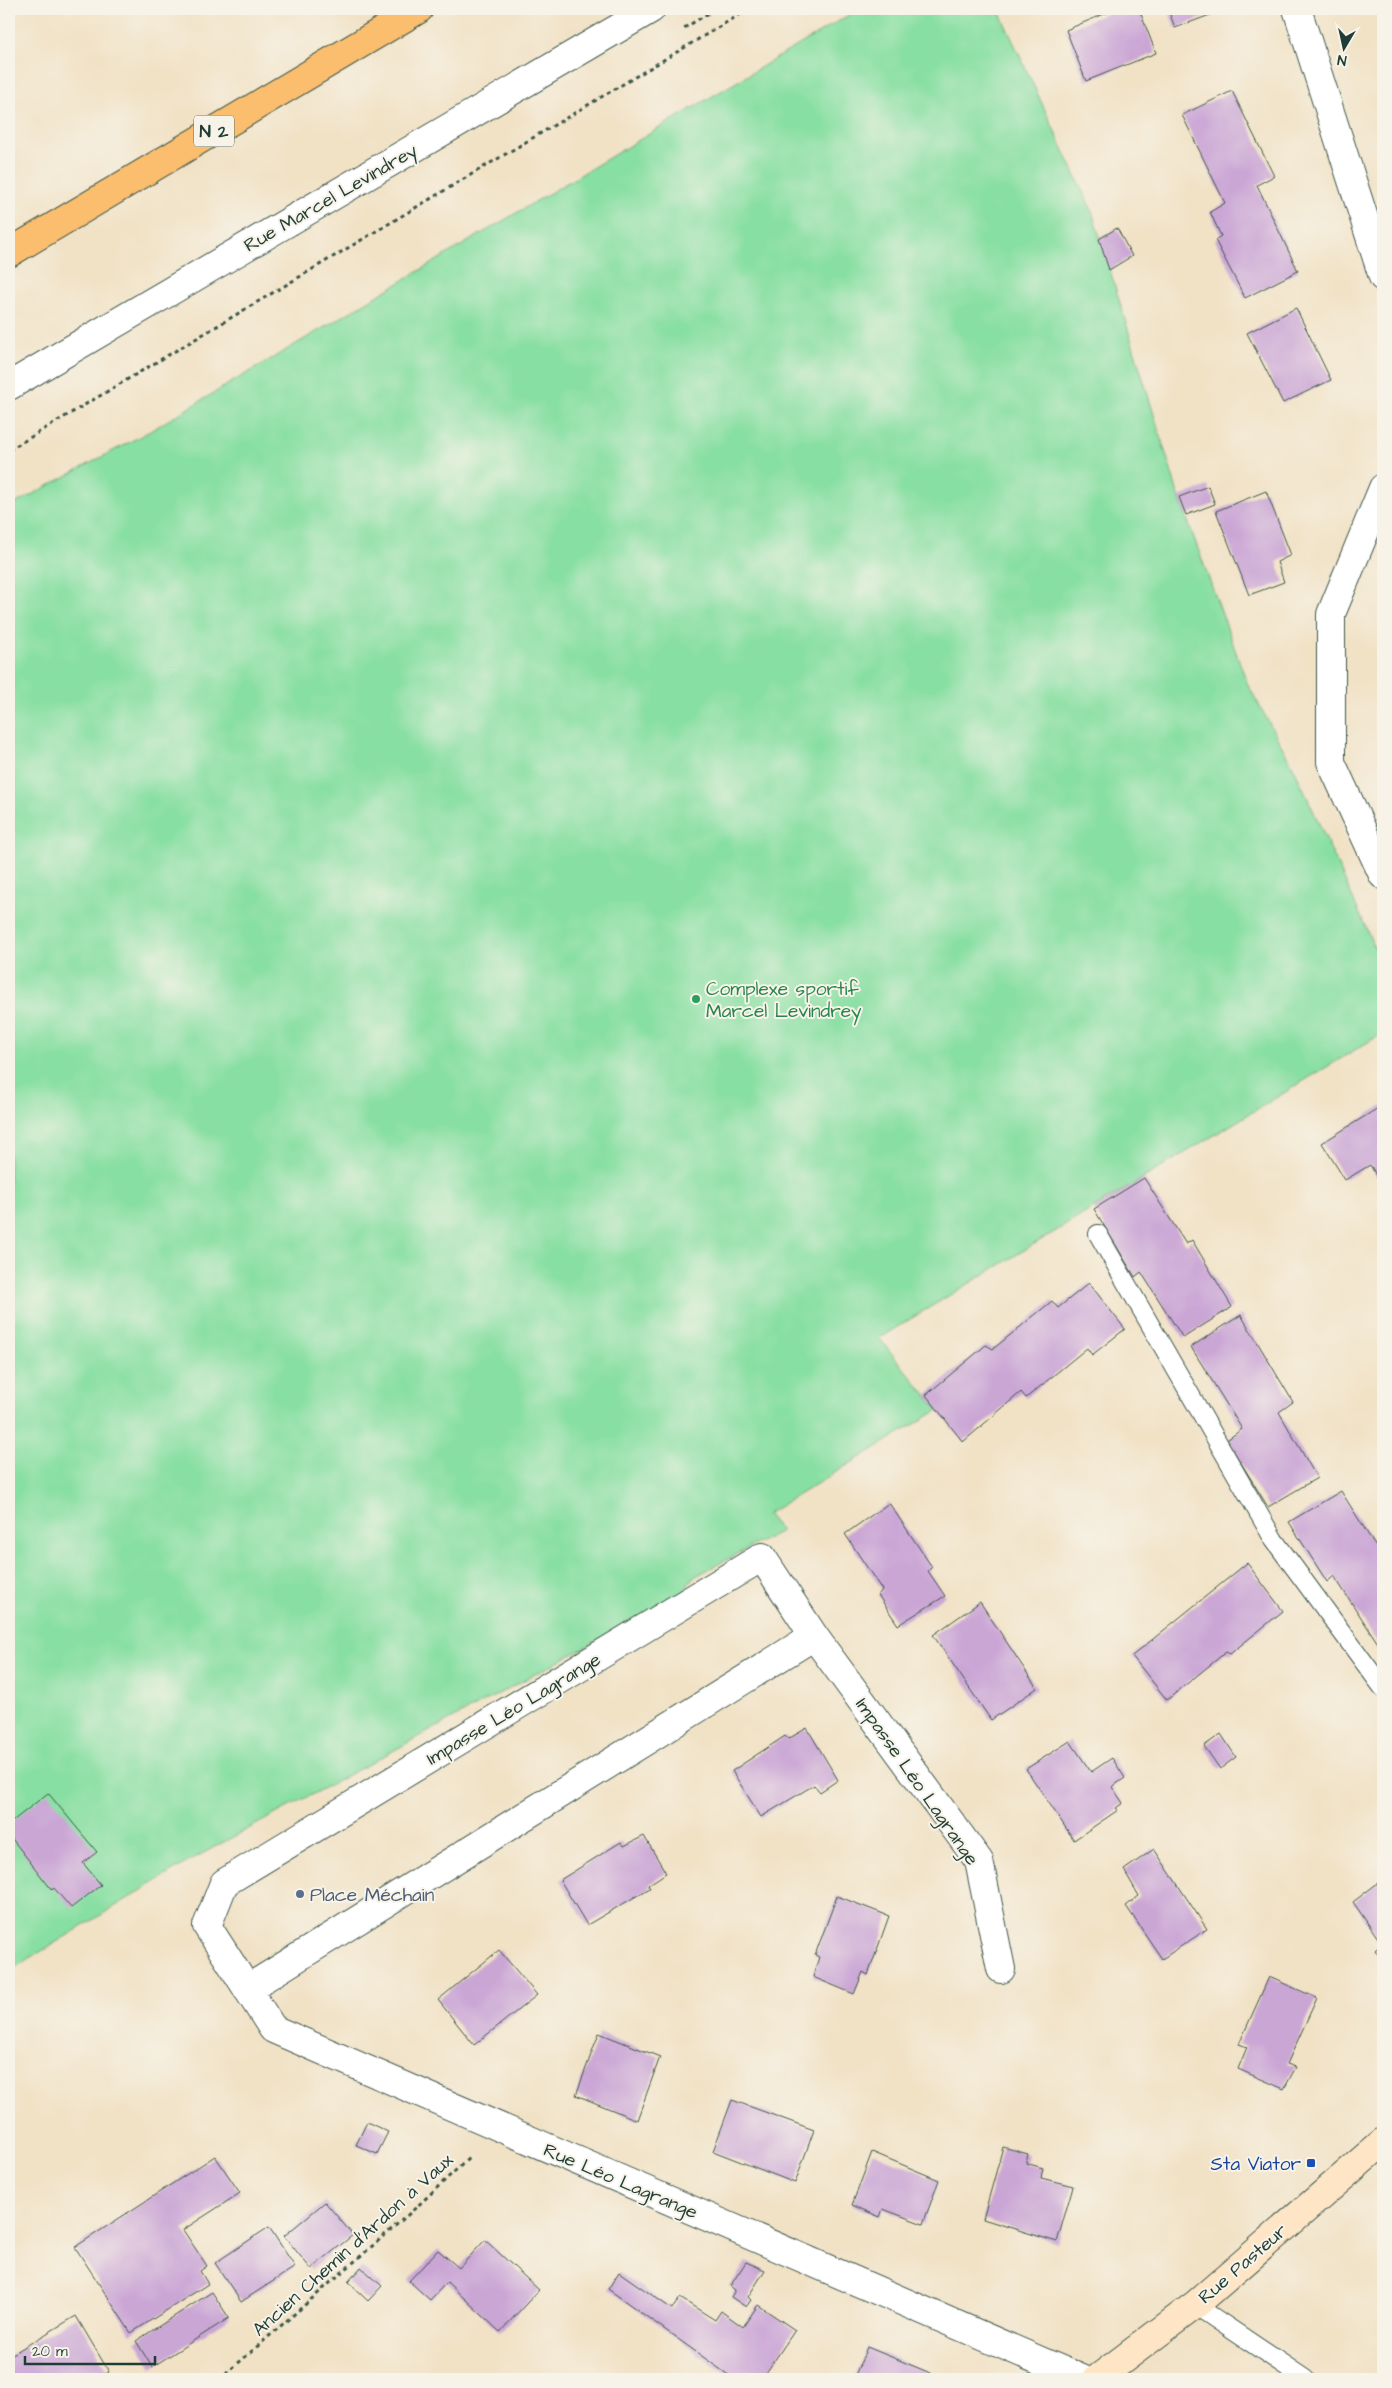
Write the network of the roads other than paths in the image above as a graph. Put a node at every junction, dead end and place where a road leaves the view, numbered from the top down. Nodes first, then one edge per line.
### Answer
1 (419, 9) edge
2 (651, 9) edge
3 (1297, 9) edge
4 (9, 253) edge
5 (1383, 278) edge
6 (9, 386) edge
7 (1383, 488) edge
8 (1383, 875) edge
9 (1098, 1234) dead end
10 (814, 1636) junction
11 (1383, 1688) edge
12 (207, 1926) joint
13 (1002, 1969) dead end
14 (247, 1989) junction
15 (1383, 2142) edge
16 (1195, 2305) junction
17 (1082, 2379) edge
18 (1097, 2379) edge
19 (1306, 2379) edge

1 - 4 main road, N 2
2 - 6 street, Rue Marcel Levindrey
3 - 5 street
7 - 8 street
9 - 11 lane
10 - 12 street, Impasse Léo Lagrange
10 - 13 street, Impasse Léo Lagrange
10 - 14 street
12 - 14 street, Rue Léo Lagrange
14 - 17 street, Rue Léo Lagrange
15 - 16 main road, Rue Pasteur
16 - 18 main road, Rue Pasteur
16 - 19 lane

